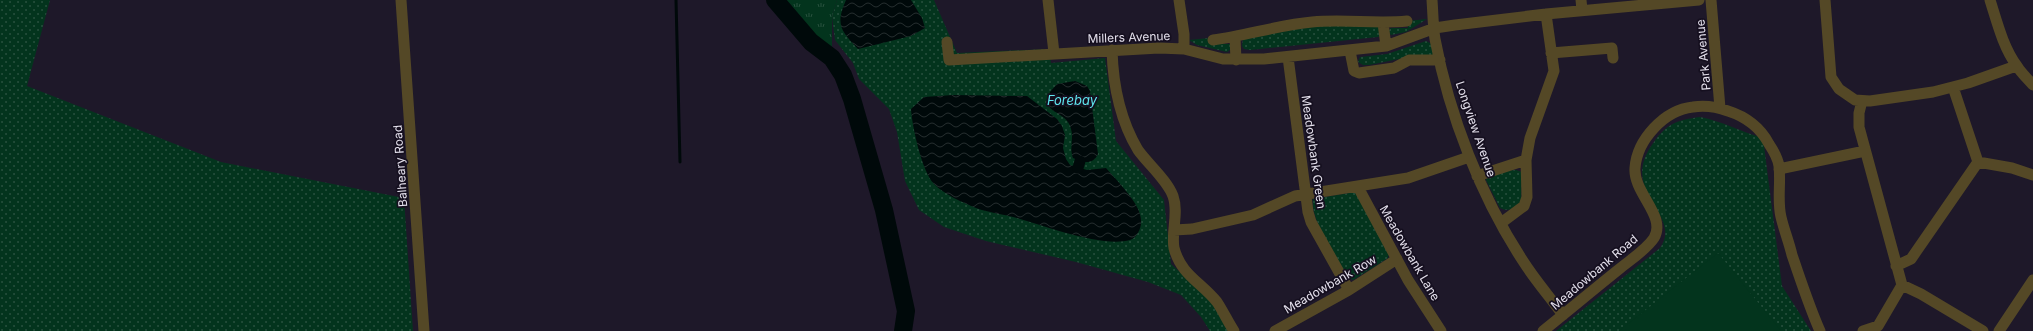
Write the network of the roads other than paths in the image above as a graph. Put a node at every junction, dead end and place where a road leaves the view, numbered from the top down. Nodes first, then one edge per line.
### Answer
1 (402, 0) edge
2 (1048, 0) edge
3 (1179, 0) edge
4 (1432, 0) edge
5 (1700, 0) edge
6 (1711, 0) edge
7 (1825, 0) edge
8 (1990, 0) edge
9 (1582, 5) edge
10 (1546, 14) junction
11 (1407, 21) dead end
12 (1383, 23) junction
13 (1435, 28) junction
14 (1235, 38) junction
15 (1213, 40) dead end
16 (947, 42) dead end
17 (1386, 46) junction
18 (1184, 49) junction
19 (1112, 50) junction
20 (1350, 51) junction
21 (1054, 53) junction
22 (1552, 53) junction
23 (1288, 57) junction
24 (1613, 58) dead end
25 (1236, 60) junction
26 (1440, 60) junction
27 (2016, 66) junction
28 (2033, 85) edge
29 (1954, 87) junction
30 (1862, 101) junction
31 (1720, 108) junction
32 (1865, 151) junction
33 (1469, 158) junction
34 (1526, 160) junction
35 (1978, 162) junction
36 (1779, 169) junction
37 (2033, 175) edge
38 (1477, 176) junction
39 (1358, 187) junction
40 (1306, 194) junction
41 (1501, 223) junction
42 (1174, 230) junction
43 (1397, 260) junction
44 (1896, 266) junction
45 (2033, 280) edge
46 (1902, 285) junction
47 (1349, 290) junction
48 (1563, 315) junction
49 (424, 331) edge
50 (1234, 331) edge
51 (1275, 331) edge
52 (1441, 331) edge
53 (1543, 331) edge
54 (1820, 331) edge
55 (1863, 331) edge
56 (1983, 331) edge
57 (1999, 331) edge

1 - 49 street, Balheary Road
2 - 21 street
3 - 18 street
4 - 13 street, Longview Avenue
5 - 9 street, Millers Avenue
6 - 31 street, Park Avenue
7 - 30 street
8 - 27 street
9 - 10 street, Millers Avenue
10 - 13 street, Millers Avenue
10 - 22 street
11 - 12 street
12 - 14 street
12 - 17 street
13 - 17 street, Millers Avenue
13 - 26 street, Longview Avenue
14 - 15 street
14 - 25 street
16 - 21 street, Millers Avenue
17 - 20 street, Millers Avenue
18 - 19 street, Millers Avenue
18 - 25 street, Millers Avenue
19 - 21 street, Millers Avenue
19 - 42 street
20 - 23 street, Millers Avenue
20 - 26 street
22 - 24 street
22 - 34 street
23 - 25 street, Millers Avenue
23 - 40 street, Meadowbank Green
26 - 33 street, Longview Avenue
27 - 28 street
27 - 29 street
29 - 30 street
29 - 35 street
30 - 32 street
31 - 36 street, Meadowbank Road
31 - 48 street, Meadowbank Road
32 - 36 street
32 - 44 street
33 - 38 street, Longview Avenue
33 - 39 street
34 - 38 street
34 - 41 street
35 - 37 street
35 - 44 street
36 - 54 street
38 - 41 street, Longview Avenue
39 - 40 street
39 - 43 street, Meadowbank Lane
40 - 42 street
40 - 47 street, Meadowbank Green
41 - 48 street, Longview Avenue
42 - 50 street
43 - 47 street, Meadowbank Row
43 - 52 street, Meadowbank Lane
44 - 46 street
45 - 57 street
46 - 55 street
46 - 56 street
47 - 51 street, Meadowbank Row
48 - 53 street, Meadowbank Road

